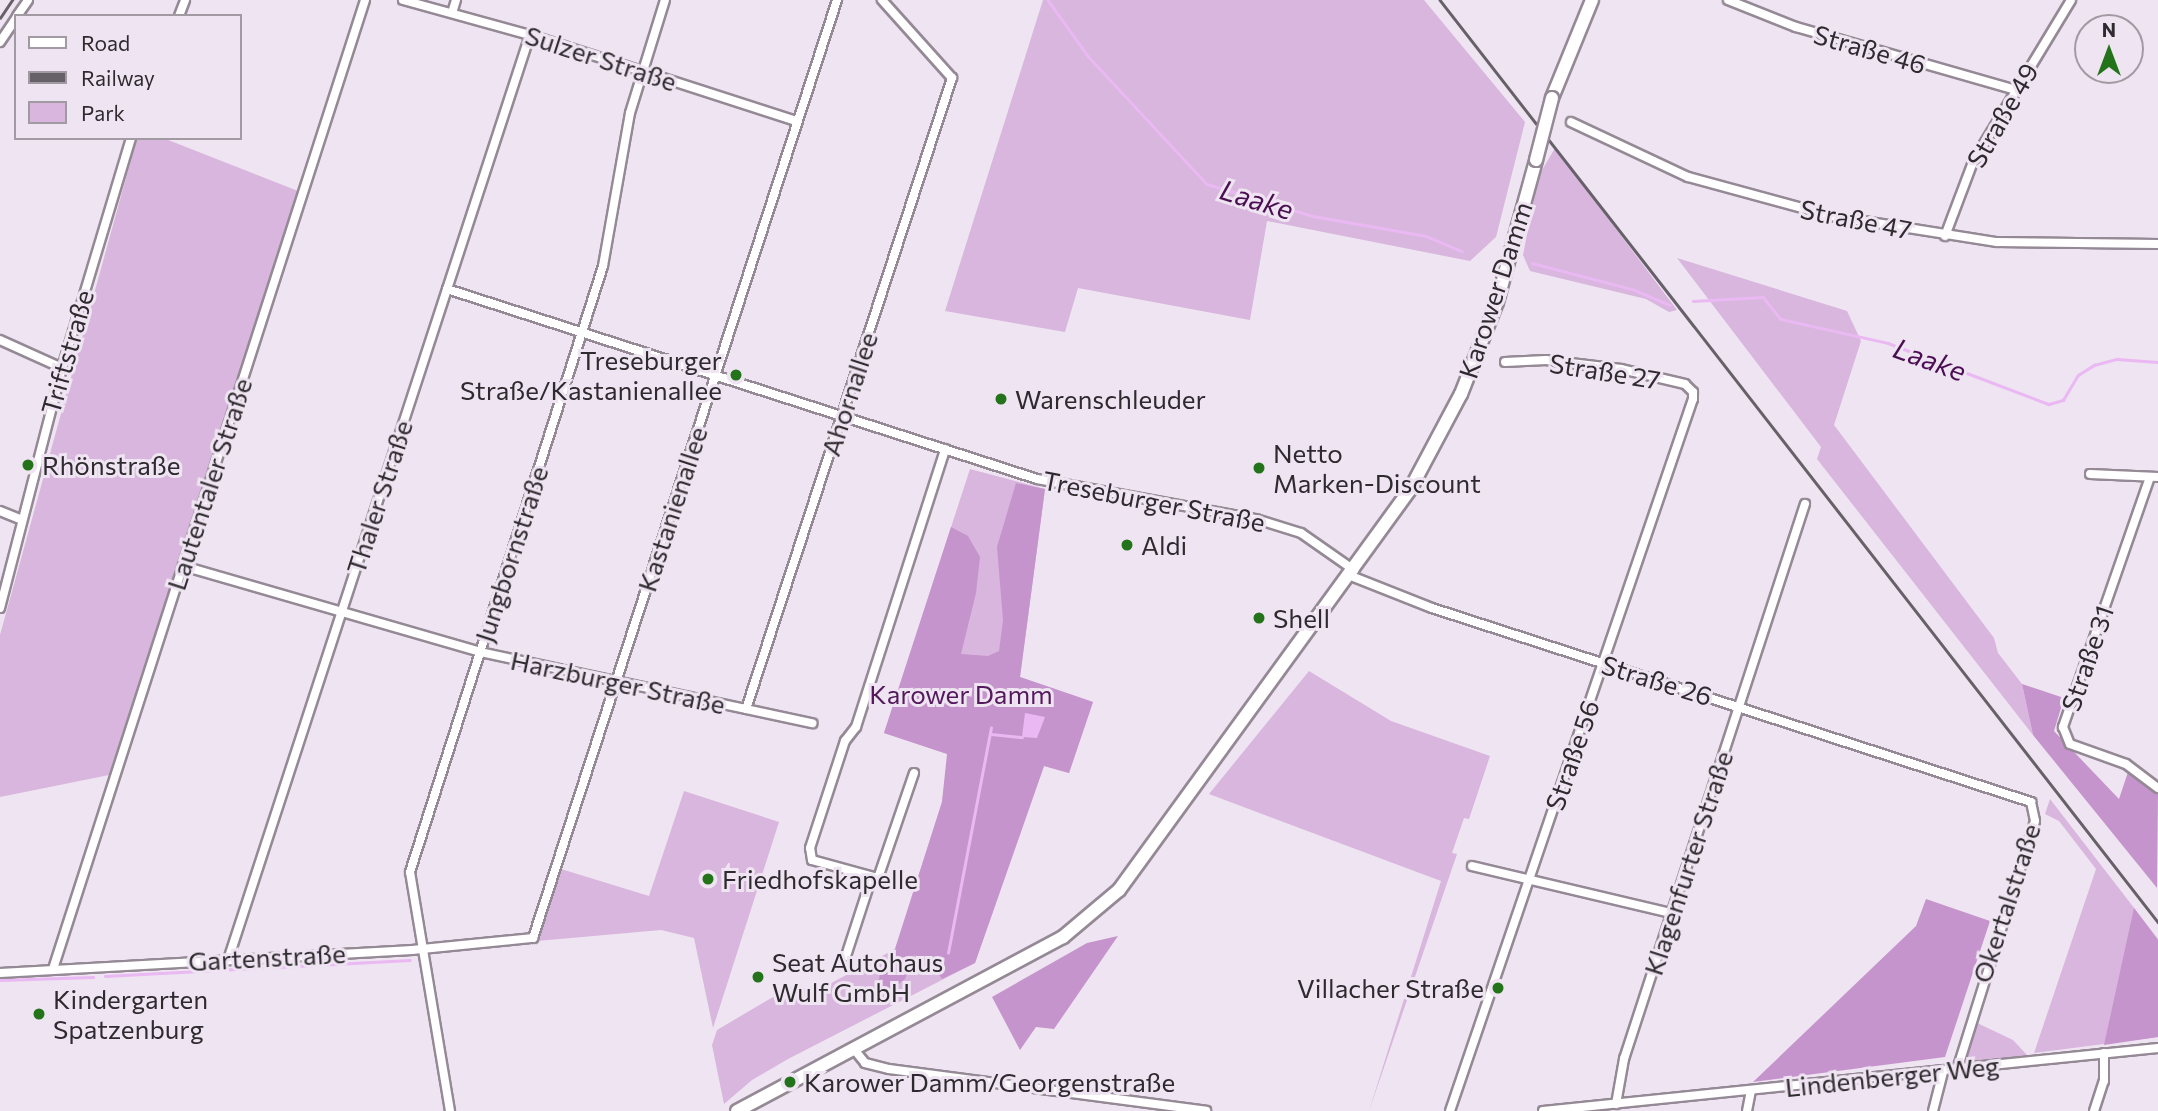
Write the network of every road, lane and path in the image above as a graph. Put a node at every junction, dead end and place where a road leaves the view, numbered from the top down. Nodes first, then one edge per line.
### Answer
1 (365, 0) edge
2 (403, 0) edge
3 (456, 0) edge
4 (665, 0) edge
5 (837, 0) edge
6 (882, 0) edge
7 (1592, 0) edge
8 (1728, 0) edge
9 (2071, 0) edge
10 (452, 13) junction
11 (14, 21) edge
12 (530, 35) junction
13 (0, 42) edge
14 (642, 70) junction
15 (2015, 90) junction
16 (797, 121) junction
17 (1570, 122) dead end
18 (130, 140) edge
19 (1945, 236) junction
20 (2158, 244) edge
21 (447, 289) junction
22 (583, 332) junction
23 (0, 340) edge
24 (1505, 362) dead end
25 (62, 368) junction
26 (716, 374) junction
27 (1693, 399) joint
28 (842, 416) junction
29 (945, 449) junction
30 (2090, 474) dead end
31 (2154, 477) edge
32 (1805, 504) dead end
33 (0, 511) edge
34 (20, 519) junction
35 (183, 566) junction
36 (1352, 573) junction
37 (0, 608) edge
38 (340, 614) junction
39 (480, 652) junction
40 (1604, 664) junction
41 (617, 680) junction
42 (1739, 706) junction
43 (746, 709) junction
44 (812, 723) dead end
45 (914, 773) dead end
46 (1966, 780) joint
47 (2158, 788) edge
48 (1472, 866) dead end
49 (871, 878) junction
50 (1529, 878) junction
51 (1671, 913) junction
52 (533, 938) joint
53 (420, 949) junction
54 (846, 956) dead end
55 (228, 960) junction
56 (52, 969) junction
57 (0, 972) edge
58 (853, 1048) junction
59 (2158, 1048) edge
60 (2104, 1053) junction
61 (1957, 1070) junction
62 (1943, 1072) junction
63 (1751, 1090) junction
64 (1616, 1104) junction
65 (450, 1111) edge
66 (737, 1111) edge
67 (1206, 1111) edge
68 (1450, 1111) edge
69 (1543, 1111) edge
70 (1747, 1111) edge
71 (1933, 1111) edge
72 (2094, 1111) edge

1 - 35 street, Lautentaler Straße
2 - 10 street, Sulzer Straße
3 - 10 street
4 - 14 street, Jungbornstraße
5 - 16 street, Kastanienallee
6 - 28 street, Ahornallee
7 - 36 main road, Karower Damm, bridge
8 - 15 street, Straße 46
9 - 15 street, Straße 49
10 - 12 street, Sulzer Straße
11 - 13 street
12 - 14 street, Sulzer Straße
12 - 21 street, Thaler Straße
14 - 16 street, Sulzer Straße
14 - 22 street, Jungbornstraße
15 - 19 street, Straße 49
16 - 26 street, Kastanienallee
17 - 19 street, Straße 47
18 - 25 street, Triftstraße
19 - 20 street, Straße 47
21 - 22 street, Treseburger Straße
21 - 38 street, Thaler Straße
22 - 26 street, Treseburger Straße
22 - 39 street, Jungbornstraße
23 - 25 street
24 - 27 street, Straße 27
25 - 34 street, Triftstraße
26 - 28 street, Treseburger Straße
26 - 41 street, Kastanienallee
27 - 40 street, Straße 56
28 - 29 street, Treseburger Straße
28 - 43 street, Ahornallee
29 - 36 street, Treseburger Straße
29 - 49 street
30 - 31 street, Straße 31
31 - 47 street, Straße 31
32 - 42 street, Klagenfurter Straße
33 - 34 street
34 - 37 street, Triftstraße
35 - 38 street, Harzburger Straße
35 - 56 street, Lautentaler Straße
36 - 40 street, Straße 26
36 - 58 main road, Karower Damm
38 - 39 street, Harzburger Straße
38 - 55 street, Thaler Straße
39 - 41 street, Harzburger Straße
39 - 53 street, Jungbornstraße
40 - 42 street, Straße 26
40 - 50 street, Straße 56
41 - 43 street, Harzburger Straße
41 - 52 street, Kastanienallee
42 - 46 street, Straße 26
42 - 51 street, Klagenfurter Straße
43 - 44 street, Harzburger Straße
45 - 49 street
46 - 61 street, Okertalstraße
48 - 50 street
49 - 54 street
50 - 51 street
50 - 68 street, Straße 56
51 - 64 street, Klagenfurter Straße
52 - 53 street, Gartenstraße
53 - 55 street, Gartenstraße
53 - 65 street, Jungbornstraße
55 - 56 street, Gartenstraße
56 - 57 street, Gartenstraße
58 - 66 main road, Karower Damm
58 - 67 street
59 - 60 street, Lindenberger Weg
60 - 61 street, Lindenberger Weg
60 - 72 street
61 - 62 street, Lindenberger Weg
62 - 63 street, Lindenberger Weg
62 - 71 street
63 - 64 street, Lindenberger Weg
63 - 70 street
64 - 69 street, Lindenberger Weg

